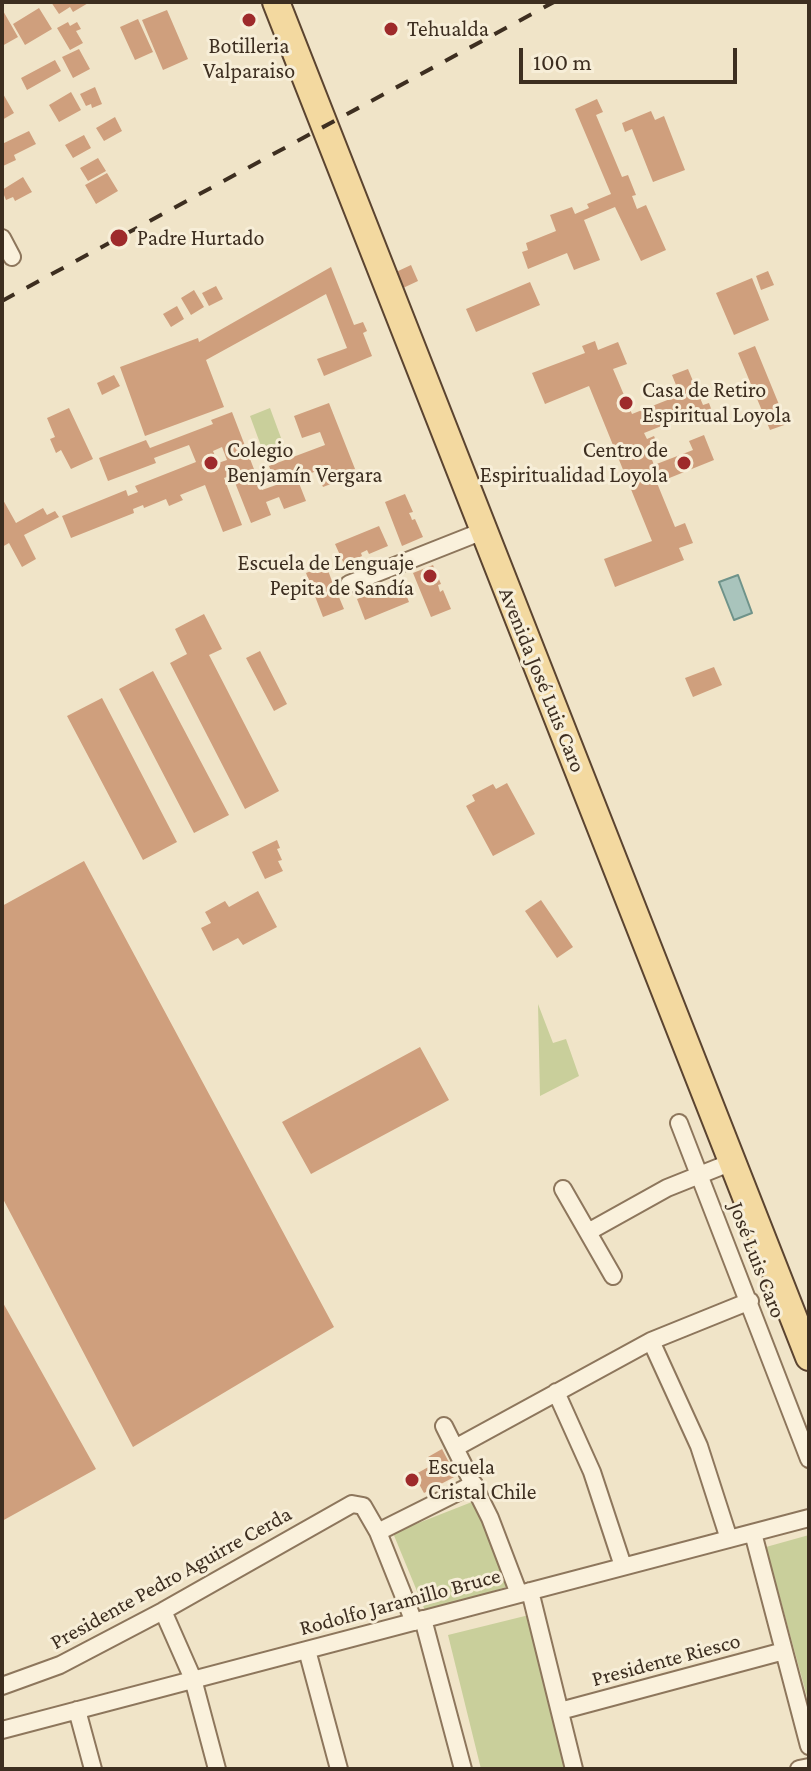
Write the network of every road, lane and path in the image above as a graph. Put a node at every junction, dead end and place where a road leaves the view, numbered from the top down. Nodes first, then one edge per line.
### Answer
1 (276, 2) edge
2 (2, 238) edge
3 (12, 257) dead end
4 (483, 531) junction
5 (349, 584) dead end
6 (679, 1123) dead end
7 (732, 1162) junction
8 (700, 1175) junction
9 (563, 1189) dead end
10 (588, 1232) junction
11 (613, 1276) dead end
12 (750, 1301) junction
13 (651, 1341) junction
14 (809, 1357) edge
15 (556, 1392) junction
16 (444, 1426) dead end
17 (455, 1448) junction
18 (809, 1459) edge
19 (474, 1484) junction
20 (809, 1518) edge
21 (378, 1532) junction
22 (753, 1533) junction
23 (729, 1539) junction
24 (623, 1566) junction
25 (524, 1593) junction
26 (163, 1611) junction
27 (419, 1620) junction
28 (307, 1650) junction
29 (784, 1651) junction
30 (193, 1679) junction
31 (2, 1686) edge
32 (77, 1710) junction
33 (560, 1711) junction
34 (2, 1730) edge
35 (809, 1746) edge
36 (809, 1767) edge
37 (93, 1769) edge
38 (217, 1769) edge
39 (339, 1769) edge
40 (463, 1769) edge
41 (574, 1769) edge
42 (799, 1769) edge

1 - 4 main road, Avenida José Luis Caro
2 - 3 street
4 - 5 street
4 - 7 main road, Avenida José Luis Caro
6 - 8 street, José Luis Caro
7 - 8 street
7 - 14 main road, Avenida José Luis Caro
8 - 10 street
8 - 12 street, José Luis Caro
9 - 10 street
10 - 11 street
12 - 13 street
12 - 18 street, José Luis Caro
13 - 15 street
13 - 23 street
15 - 17 street
15 - 24 street
16 - 17 street
17 - 19 street
19 - 21 street
19 - 25 street
20 - 22 street, Rodolfo Jaramillo Bruce
21 - 26 street, Presidente Pedro Aguirre Cerda
21 - 27 street
22 - 23 street, Rodolfo Jaramillo Bruce
22 - 29 street
23 - 24 street, Rodolfo Jaramillo Bruce
24 - 25 street, Rodolfo Jaramillo Bruce
25 - 27 street, Rodolfo Jaramillo Bruce
25 - 33 street
26 - 30 street
26 - 31 street, Presidente Pedro Aguirre Cerda
27 - 28 street, Rodolfo Jaramillo Bruce
27 - 40 street
28 - 30 street, Rodolfo Jaramillo Bruce
28 - 39 street
29 - 33 street, Presidente Riesco
29 - 35 street
30 - 32 street, Rodolfo Jaramillo Bruce
30 - 38 street
32 - 34 street, Rodolfo Jaramillo Bruce
32 - 37 street
33 - 41 street
36 - 42 street

